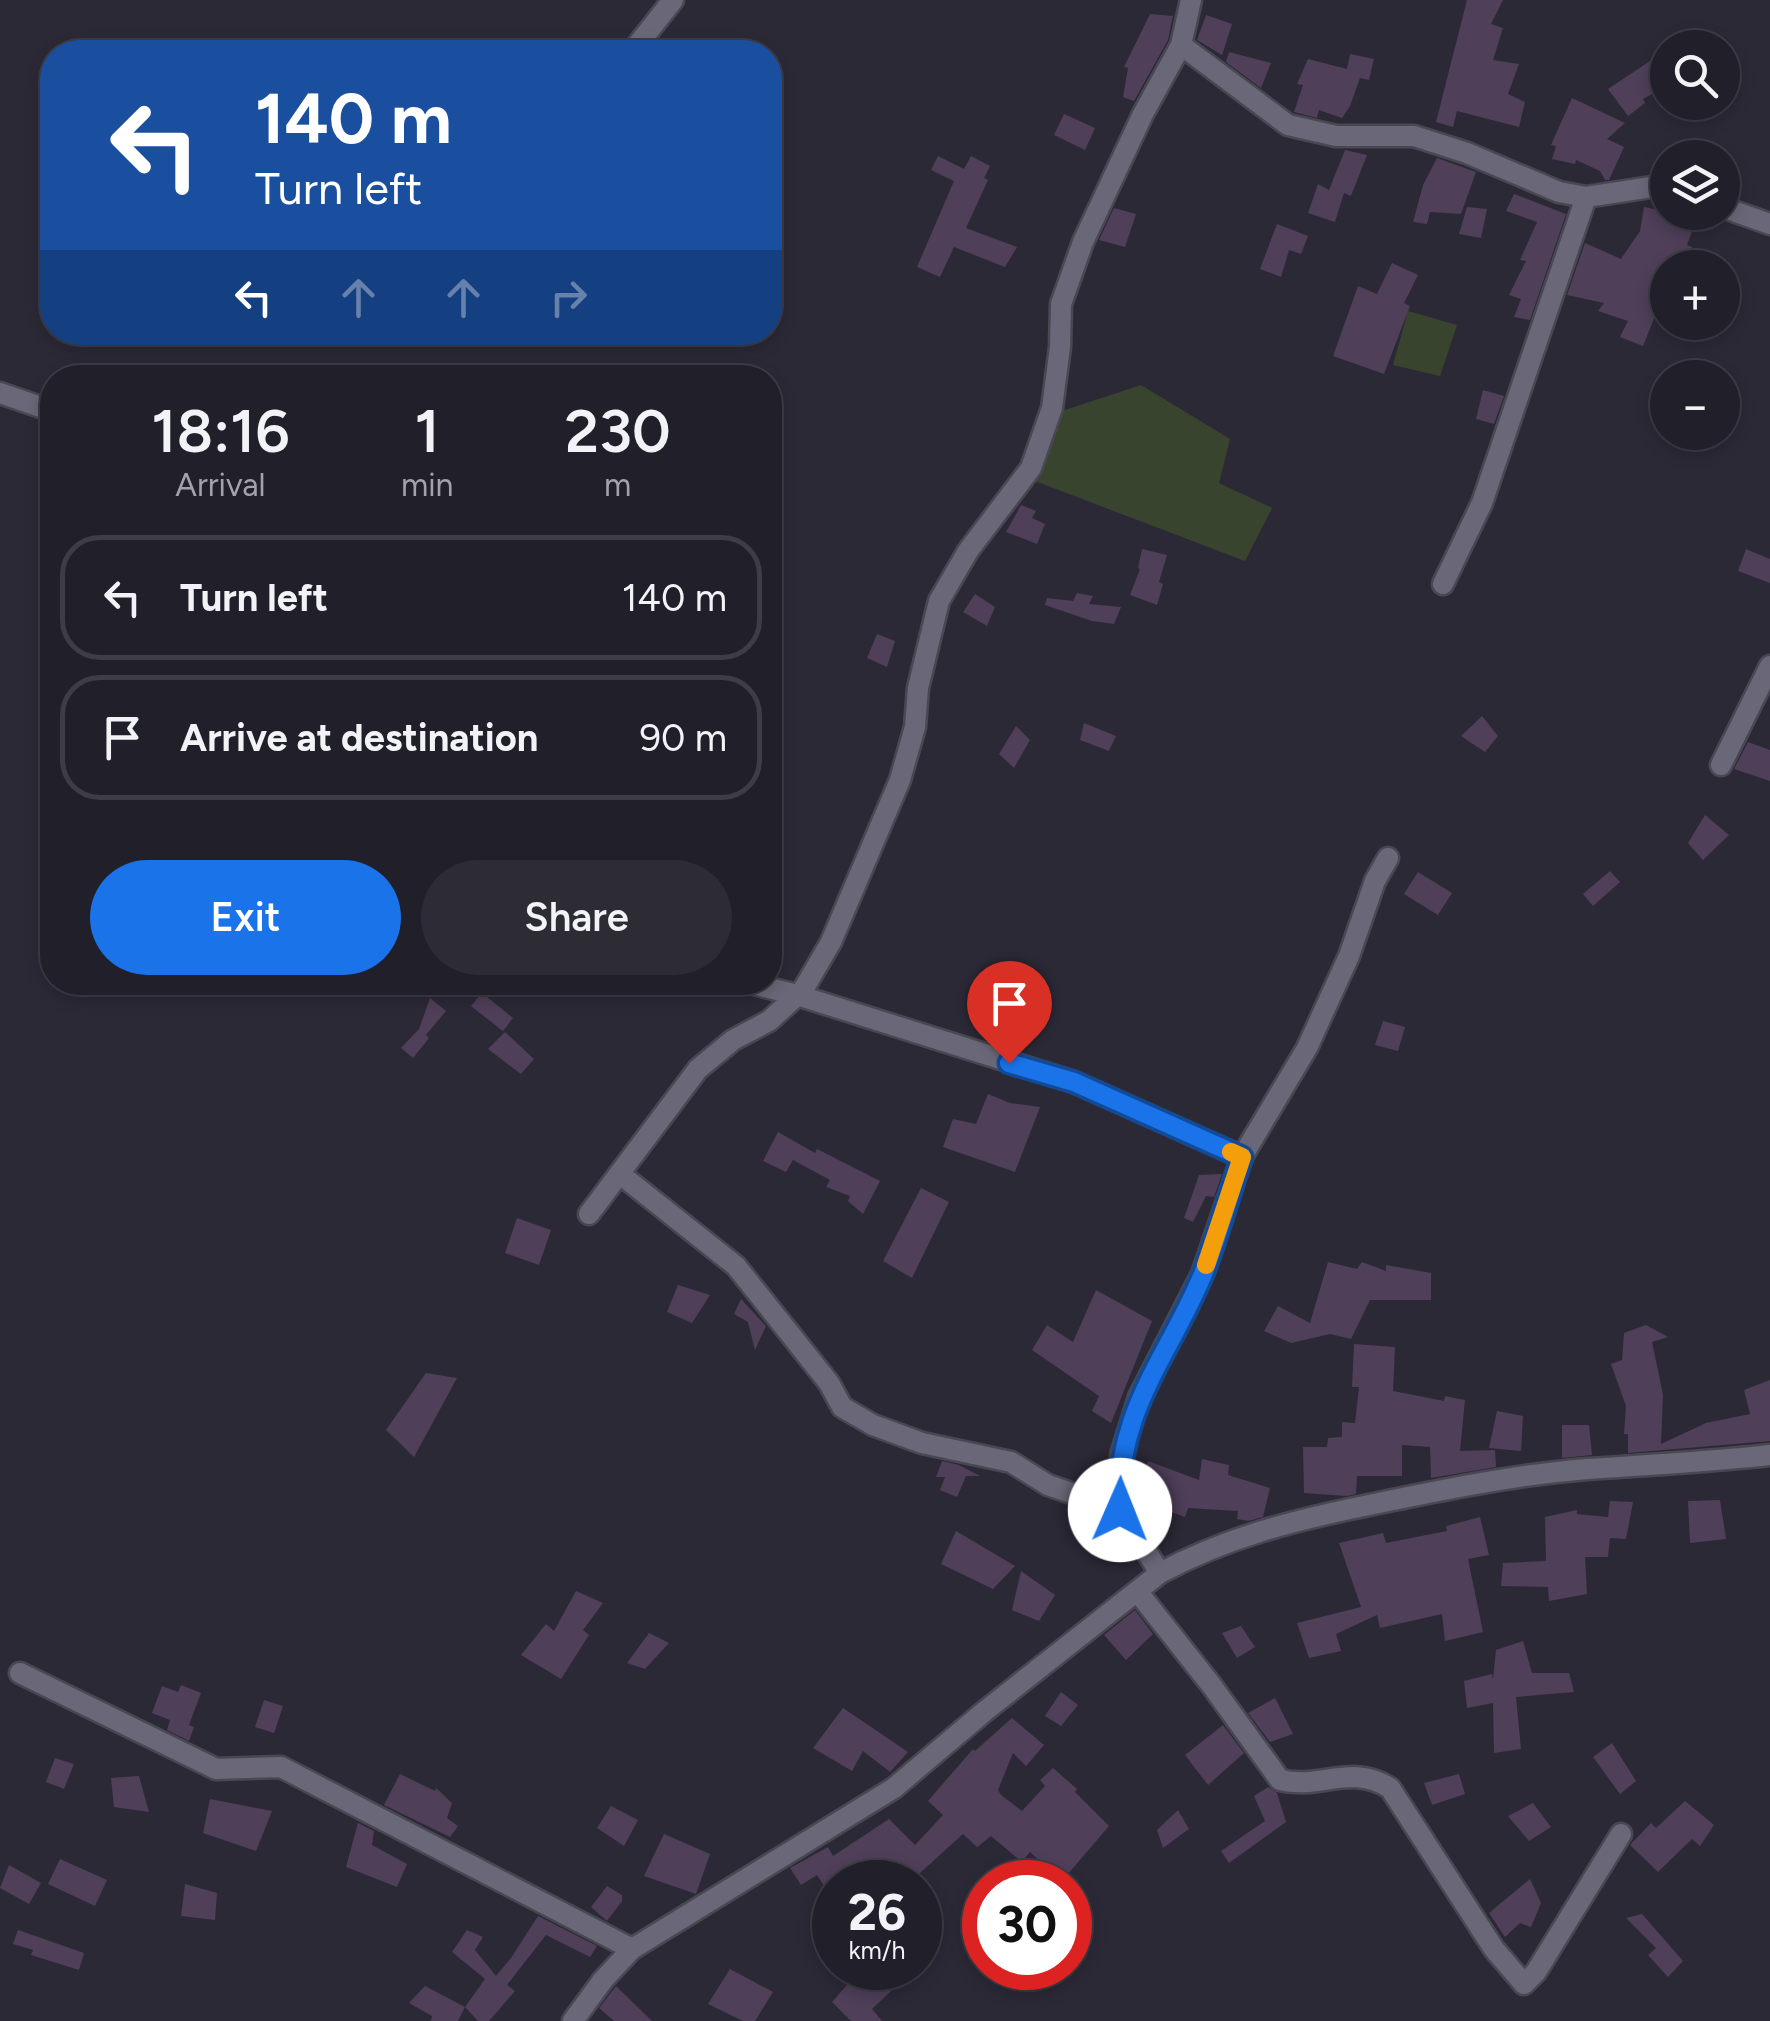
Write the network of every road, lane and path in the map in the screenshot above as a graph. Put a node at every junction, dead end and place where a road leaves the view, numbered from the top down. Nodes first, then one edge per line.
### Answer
1 (673, 0) edge
2 (1190, 0) edge
3 (641, 40) edge
4 (1181, 45) junction
5 (1650, 187) edge
6 (1586, 197) junction
7 (1740, 213) edge
8 (1770, 224) edge
9 (0, 393) edge
10 (40, 407) edge
11 (1444, 584) dead end
12 (1770, 666) edge
13 (1721, 765) dead end
14 (1388, 858) dead end
15 (782, 991) edge
16 (797, 995) junction
17 (1242, 1157) junction
18 (620, 1174) junction
19 (588, 1214) dead end
20 (1770, 1455) edge
21 (1120, 1510) junction
22 (1160, 1574) junction
23 (1137, 1591) junction
24 (20, 1673) dead end
25 (1621, 1834) dead end
26 (632, 1949) junction
27 (573, 2021) edge

1 - 3 street
2 - 4 street
4 - 6 street
4 - 16 street
5 - 6 street
6 - 11 street
7 - 8 street
9 - 10 street
12 - 13 street
14 - 17 street
15 - 16 street
16 - 17 street
16 - 18 street
17 - 21 street
18 - 19 street
18 - 21 street
20 - 22 street
21 - 22 street
22 - 23 street
23 - 25 street
23 - 26 street
24 - 26 street
26 - 27 street

